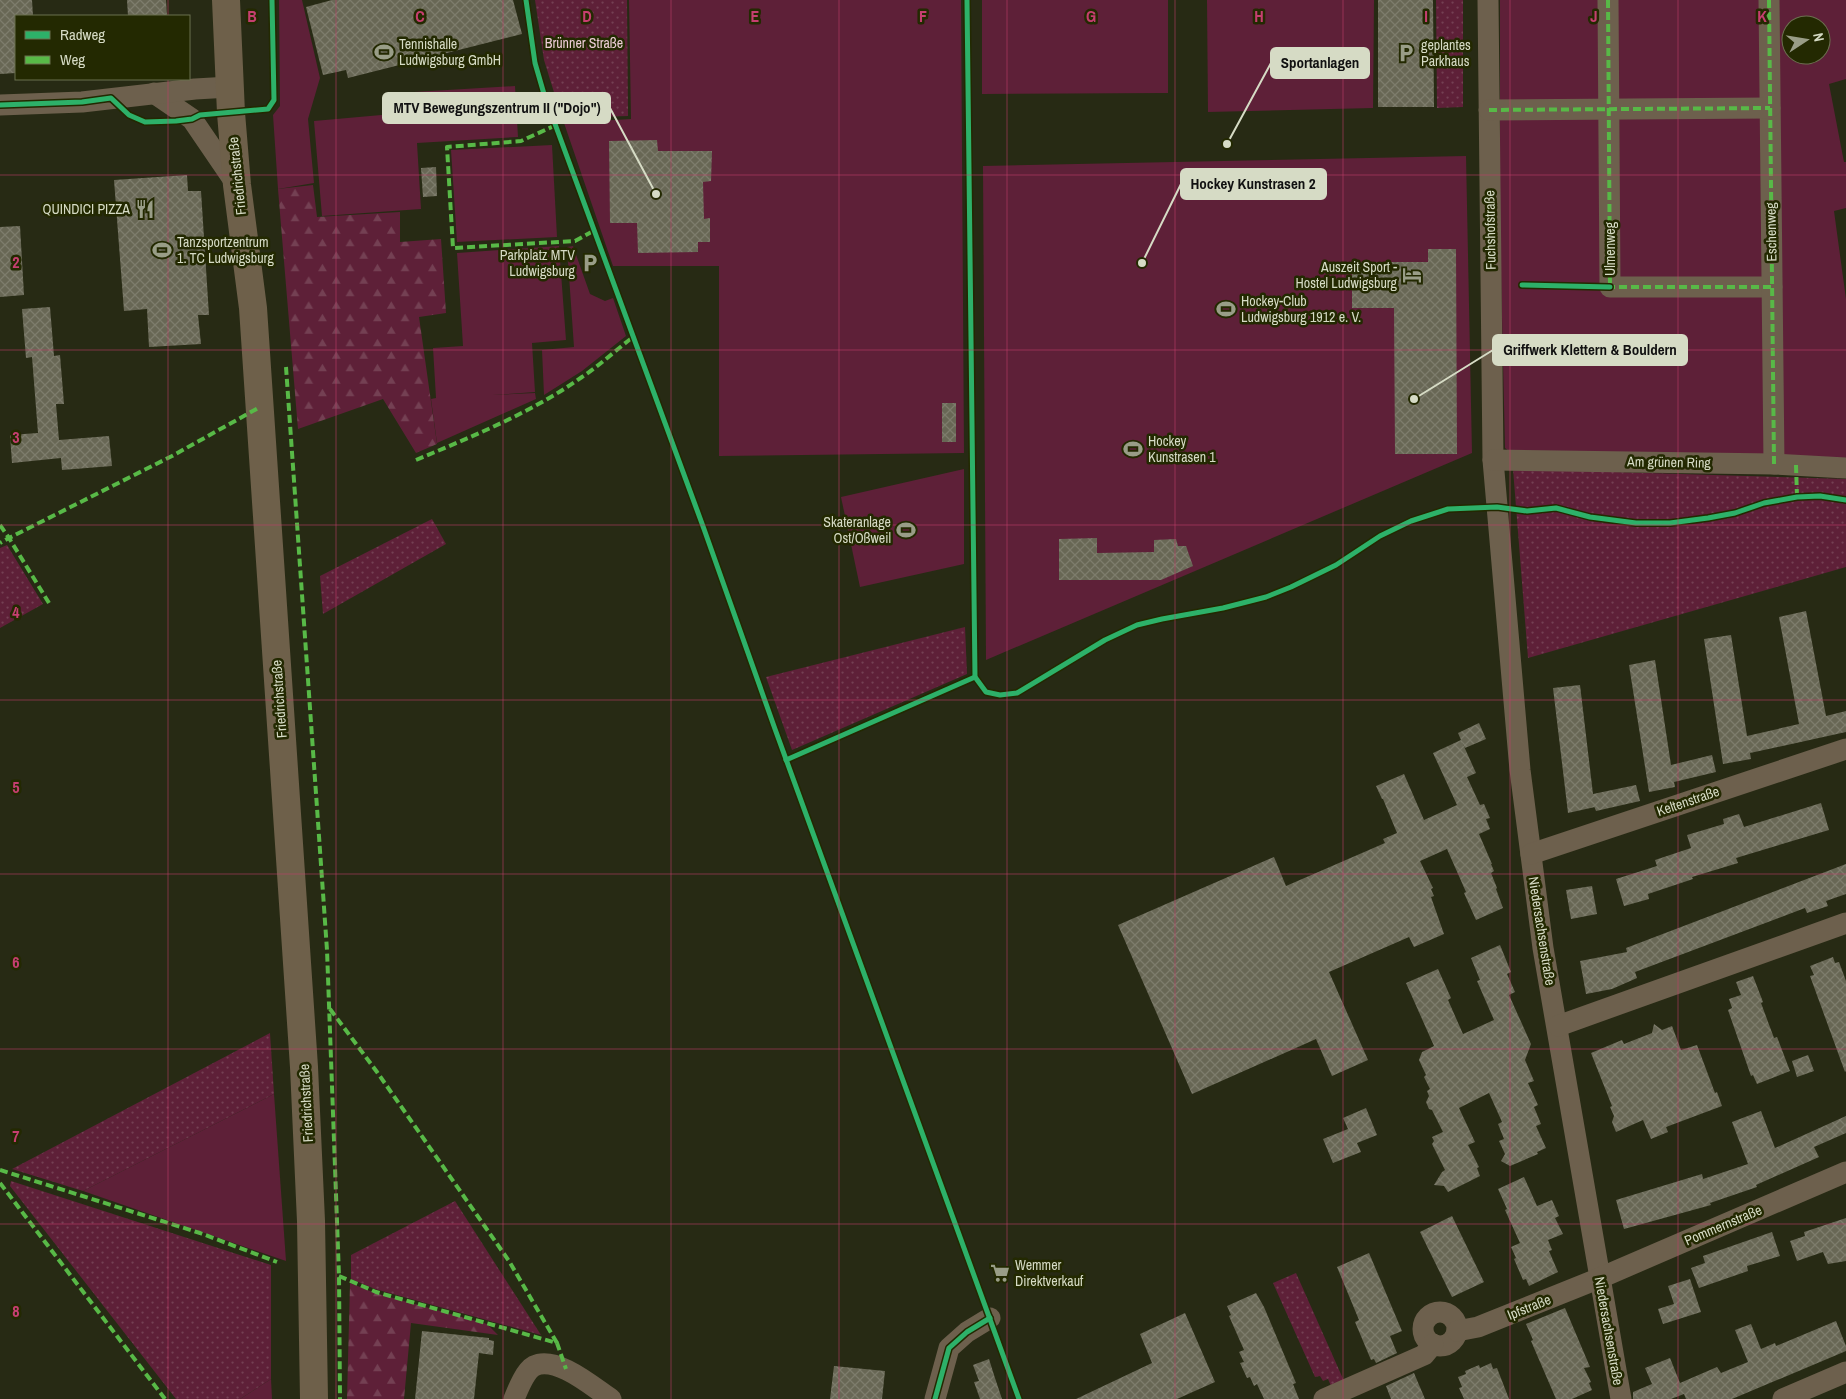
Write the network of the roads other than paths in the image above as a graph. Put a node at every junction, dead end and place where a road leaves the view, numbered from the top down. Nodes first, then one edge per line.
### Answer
1 (226, 0) edge
2 (1488, 0) edge
3 (1608, 0) edge
4 (1769, 0) edge
5 (230, 87) junction
6 (154, 94) junction
7 (0, 105) edge
8 (1770, 108) junction
9 (1489, 110) junction
10 (1609, 110) junction
11 (237, 185) junction
12 (1772, 287) junction
13 (1493, 460) junction
14 (1774, 464) junction
15 (1846, 468) edge
16 (1846, 749) edge
17 (1530, 854) junction
18 (1846, 923) edge
19 (1558, 1026) junction
20 (1846, 1172) edge
21 (1600, 1278) junction
22 (990, 1318) dead end
23 (1457, 1332) junction
24 (1434, 1344) junction
25 (1846, 1372) edge
26 (314, 1399) edge
27 (514, 1399) edge
28 (611, 1399) edge
29 (935, 1399) edge
30 (1324, 1399) edge
31 (1621, 1399) edge
32 (1783, 1399) edge

1 - 5 main road, Friedrichstraße
2 - 9 street, Fuchshofstraße
3 - 10 street, Ulmenweg
4 - 8 street, Eschenweg
5 - 6 street
5 - 11 main road, Friedrichstraße
6 - 7 street
6 - 11 street
8 - 10 street
8 - 12 street, Eschenweg
9 - 10 street
9 - 13 street, Fuchshofstraße
10 - 12 street, Ulmenweg
11 - 26 main road, Friedrichstraße
12 - 14 street, Eschenweg
13 - 14 street, Am grünen Ring
13 - 17 street, Niedersachsenstraße
14 - 15 street, Am grünen Ring
16 - 17 street, Keltenstraße
17 - 19 street, Niedersachsenstraße
18 - 19 street
19 - 21 street, Niedersachsenstraße
20 - 21 street, Pommernstraße
21 - 23 street, Ipfstraße
21 - 31 street, Niedersachsenstraße
22 - 29 street
23 - 24 street, Ipfstraße
23 - 24 street
24 - 30 street, Ipfstraße
25 - 32 street
27 - 28 street

